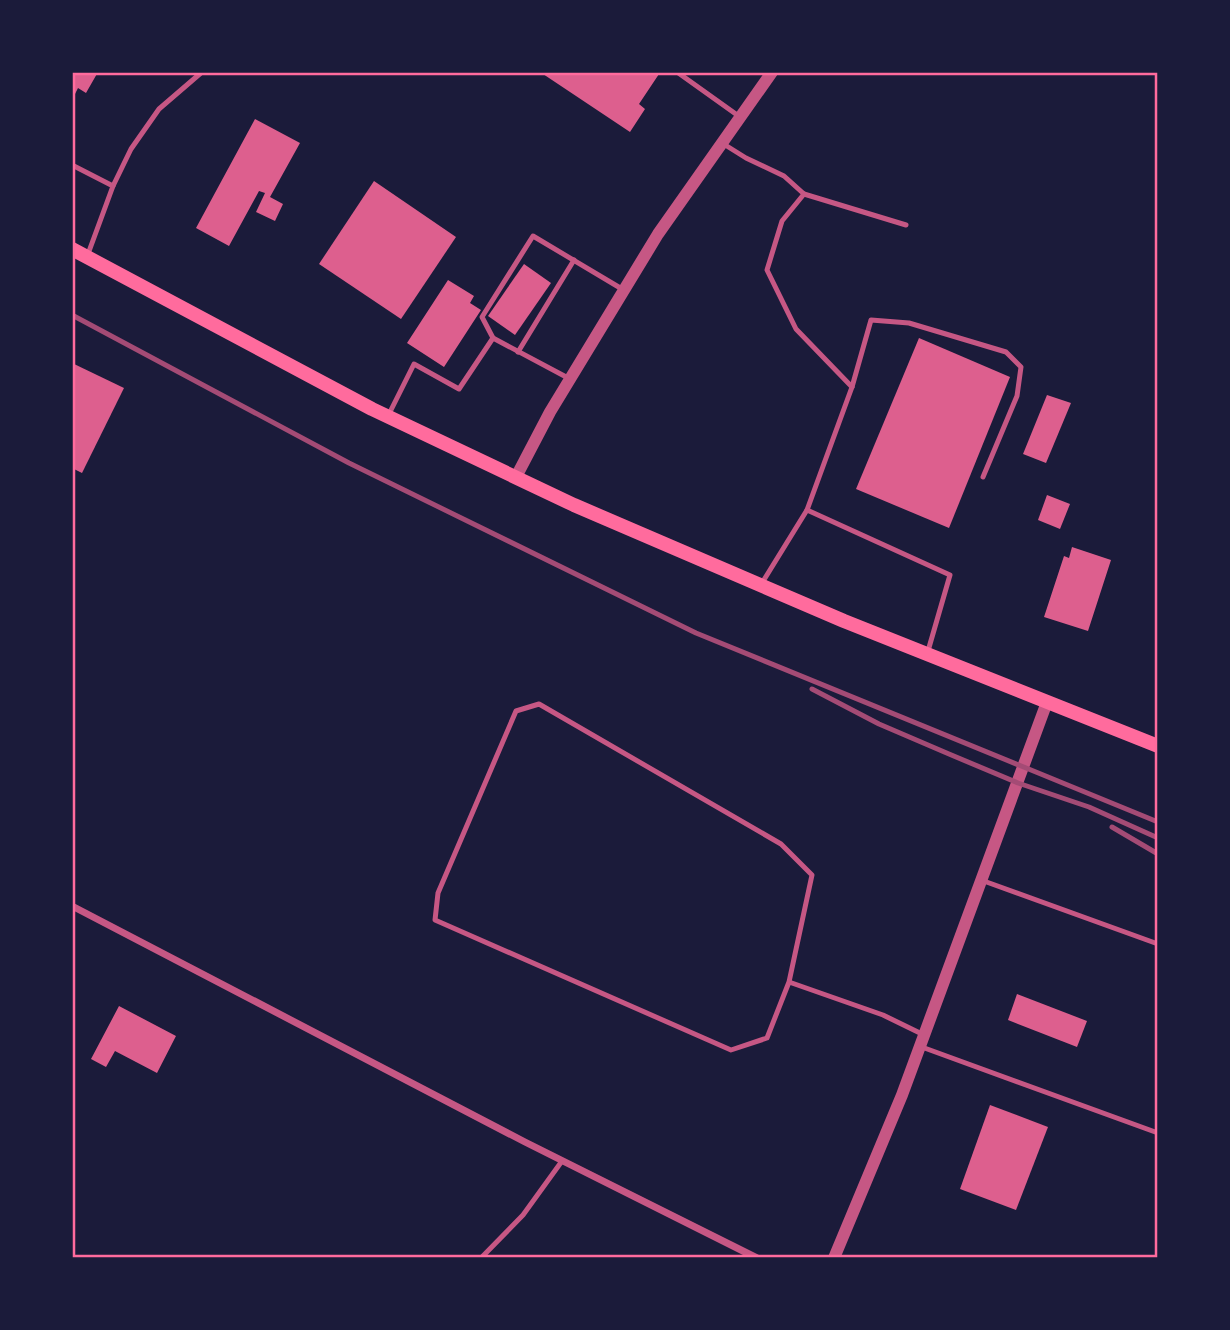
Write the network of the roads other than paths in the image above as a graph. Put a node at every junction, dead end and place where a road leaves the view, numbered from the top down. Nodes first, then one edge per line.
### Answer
1 (202, 72) edge
2 (677, 72) edge
3 (772, 72) edge
4 (740, 117) junction
5 (722, 143) junction
6 (72, 165) edge
7 (113, 186) junction
8 (804, 194) junction
9 (906, 225) dead end
10 (72, 249) edge
11 (87, 256) junction
12 (574, 260) junction
13 (624, 290) junction
14 (493, 338) junction
15 (518, 352) junction
16 (570, 379) junction
17 (852, 387) junction
18 (388, 417) junction
19 (516, 477) junction
20 (983, 477) dead end
21 (807, 510) junction
22 (760, 585) junction
23 (927, 654) junction
24 (1047, 702) junction
25 (1158, 746) edge
26 (981, 880) junction
27 (72, 906) edge
28 (1158, 944) edge
29 (789, 982) junction
30 (922, 1040) junction
31 (1158, 1133) edge
32 (562, 1161) junction
33 (481, 1258) edge
34 (757, 1258) edge
35 (834, 1258) edge

1 - 7 lane
2 - 4 lane
3 - 4 street
4 - 5 street
5 - 8 lane
5 - 13 street
6 - 7 lane
7 - 11 lane
8 - 9 lane
8 - 17 lane
10 - 11 main road
11 - 18 main road
12 - 13 lane
12 - 14 lane
12 - 15 lane
13 - 16 street
14 - 15 lane
14 - 18 lane
15 - 16 lane
16 - 19 street
17 - 20 lane
17 - 21 lane
18 - 19 main road
19 - 22 main road
21 - 22 lane
21 - 23 lane
22 - 23 main road
23 - 24 main road
24 - 25 main road
24 - 26 street
26 - 28 lane
26 - 30 street
27 - 32 street
29 - 29 lane
29 - 30 lane
30 - 31 lane
30 - 35 street
32 - 33 lane
32 - 34 street

